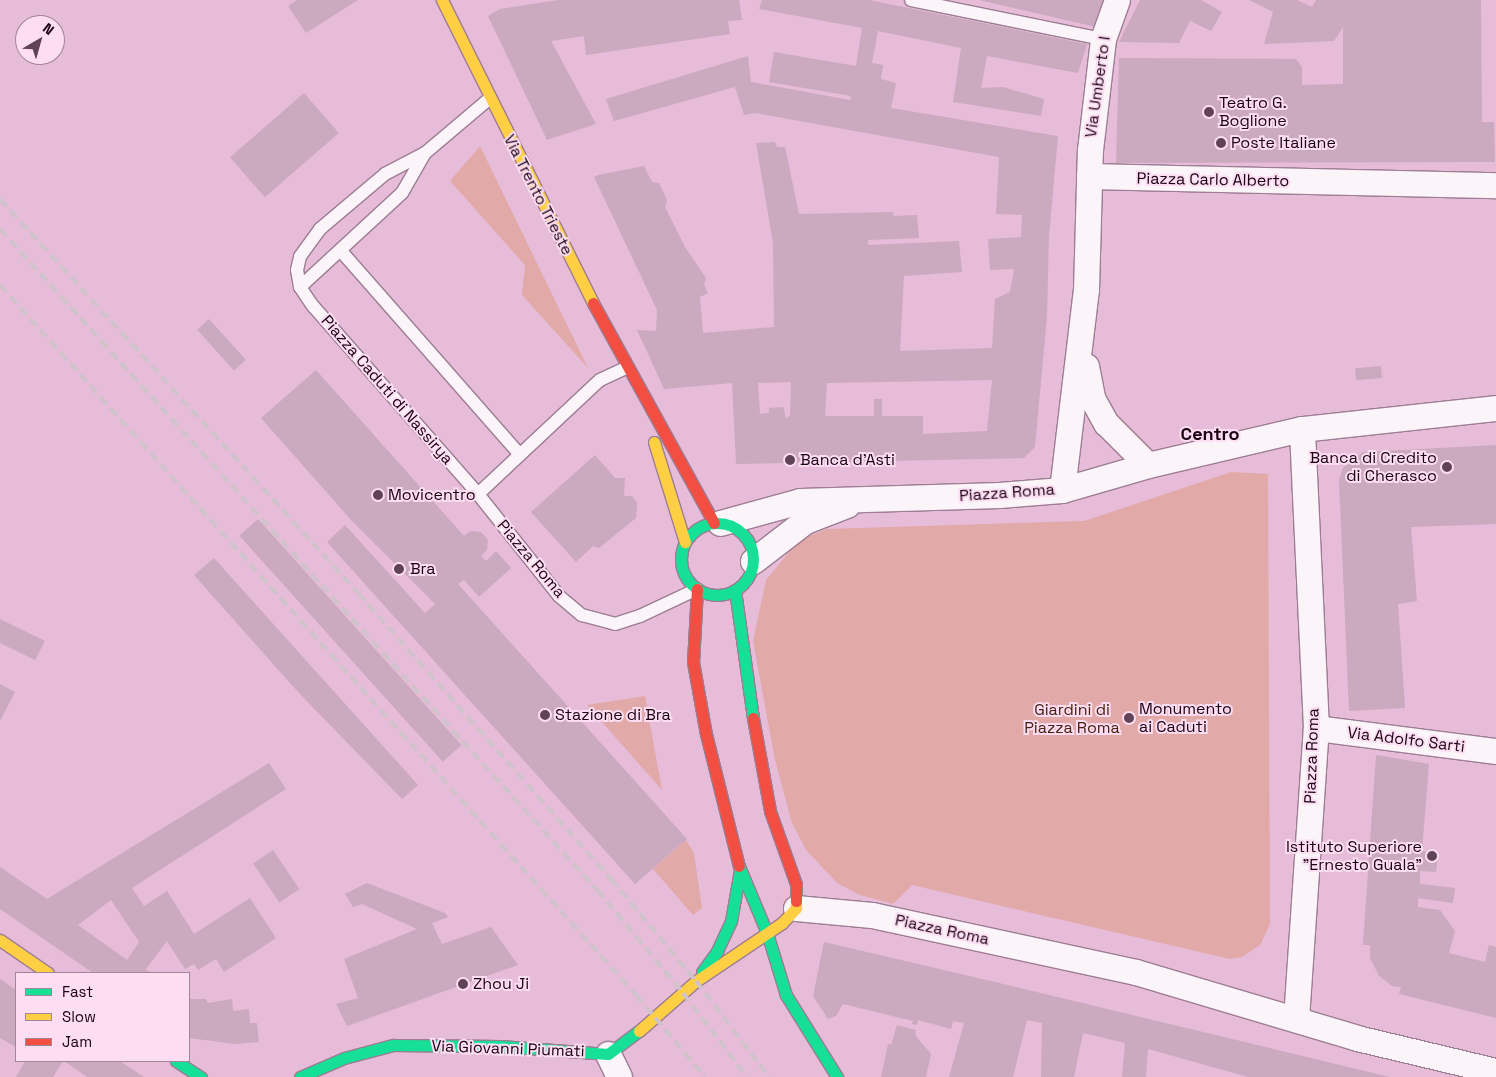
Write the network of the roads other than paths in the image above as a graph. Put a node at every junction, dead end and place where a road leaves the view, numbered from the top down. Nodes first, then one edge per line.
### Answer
1 (442, 0) edge
2 (911, 0) edge
3 (1117, 0) edge
4 (1102, 39) junction
5 (488, 99) junction
6 (425, 153) junction
7 (1089, 176) junction
8 (1496, 185) edge
9 (341, 251) junction
10 (300, 287) junction
11 (1082, 336) junction
12 (626, 368) junction
13 (637, 388) junction
14 (1496, 408) edge
15 (1302, 429) junction
16 (520, 455) junction
17 (1148, 465) junction
18 (1062, 490) junction
19 (478, 494) junction
20 (860, 500) junction
21 (717, 523) junction
22 (685, 542) junction
23 (753, 560) junction
24 (697, 589) junction
25 (735, 590) junction
26 (1316, 728) junction
27 (1496, 751) edge
28 (740, 870) junction
29 (796, 908) junction
30 (767, 933) junction
31 (0, 940) edge
32 (47, 972) edge
33 (696, 981) junction
34 (1296, 1020) junction
35 (608, 1054) junction
36 (178, 1062) edge
37 (1496, 1071) edge
38 (201, 1077) edge
39 (300, 1077) edge
40 (619, 1077) edge
41 (837, 1077) edge

1 - 5 main road, Via Trento Trieste
2 - 4 lane
3 - 4 street, Via Umberto I
4 - 7 street, Via Umberto I
5 - 6 lane
5 - 12 main road, Via Trento Trieste
6 - 9 lane
6 - 10 lane
7 - 8 street, Piazza Carlo Alberto
7 - 11 street
9 - 10 lane
9 - 16 lane
10 - 19 lane, Piazza Caduti di Nassirya
11 - 17 street
11 - 18 street
12 - 13 main road, Via Trento Trieste
12 - 16 lane
13 - 21 main road
13 - 22 main road
14 - 15 street
15 - 17 street, Piazza Roma
15 - 26 street, Piazza Roma
16 - 19 lane
17 - 18 street, Piazza Roma
18 - 20 street, Piazza Roma
19 - 24 lane, Piazza Roma
20 - 21 street, Piazza Roma
20 - 23 street, Piazza Roma
21 - 22 main road
21 - 23 main road
22 - 24 main road
23 - 25 main road
24 - 25 main road
24 - 28 main road
25 - 29 main road
26 - 27 street, Via Adolfo Sarti
26 - 34 street, Piazza Roma
28 - 30 main road
28 - 33 main road, Via Giovanni Piumati
29 - 30 main road
29 - 34 street, Piazza Roma
30 - 33 main road, Via Giovanni Piumati
30 - 41 main road
31 - 32 main road
33 - 35 main road, Via Giovanni Piumati
34 - 37 street
35 - 39 main road, Via Giovanni Piumati
35 - 40 street
36 - 38 main road

